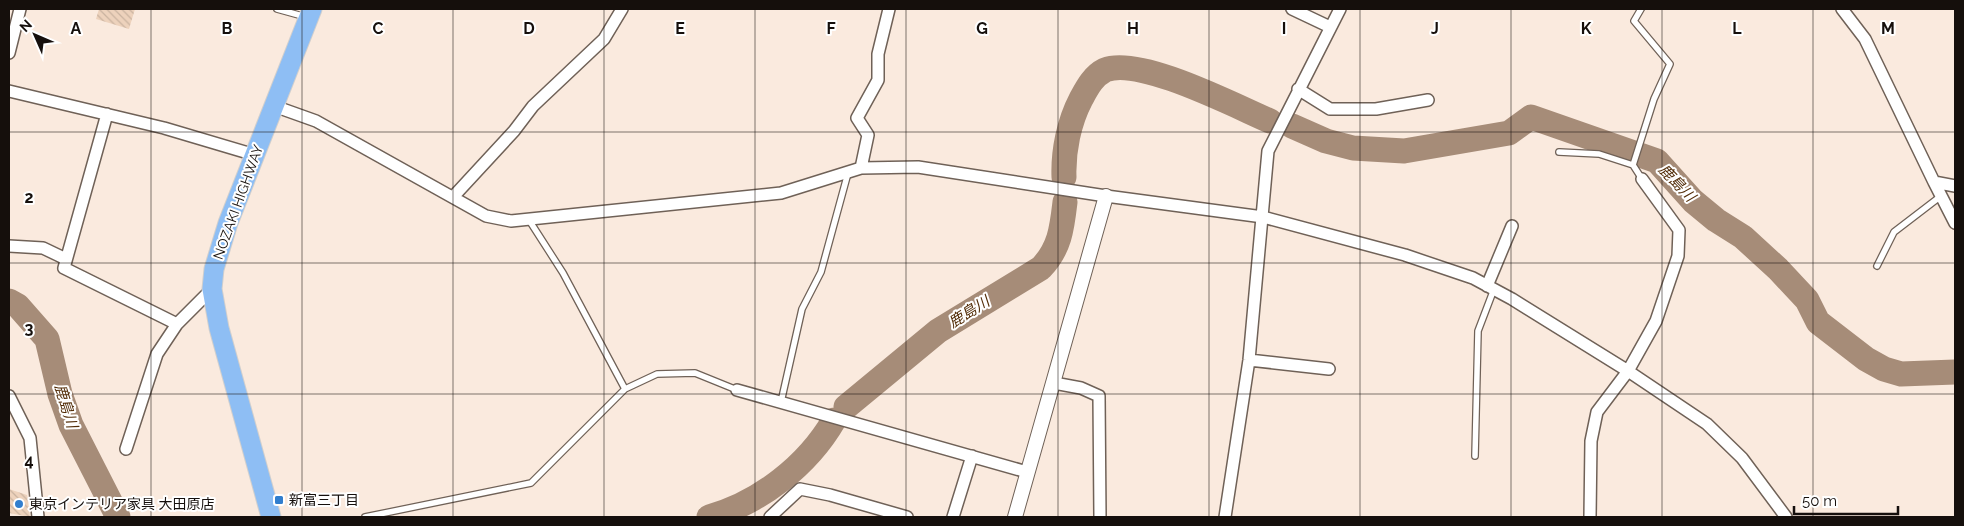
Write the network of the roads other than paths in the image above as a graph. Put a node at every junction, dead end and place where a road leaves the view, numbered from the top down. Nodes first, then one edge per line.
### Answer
1 (20, 9) edge
2 (277, 9) edge
3 (622, 9) edge
4 (889, 9) edge
5 (1292, 9) edge
6 (1340, 9) edge
7 (1641, 9) edge
8 (1842, 9) edge
9 (310, 13) edge
10 (1330, 27) junction
11 (9, 52) edge
12 (1298, 89) junction
13 (9, 91) edge
14 (1428, 100) dead end
15 (274, 106) junction
16 (106, 114) junction
17 (1560, 152) dead end
18 (255, 155) junction
19 (1633, 165) junction
20 (861, 168) junction
21 (848, 173) junction
22 (1642, 179) joint
23 (1934, 182) junction
24 (1955, 186) edge
25 (1106, 196) junction
26 (1941, 196) junction
27 (453, 197) junction
28 (1263, 217) junction
29 (529, 220) junction
30 (1955, 223) edge
31 (1512, 226) dead end
32 (9, 246) edge
33 (66, 259) junction
34 (1877, 266) dead end
35 (1491, 287) junction
36 (212, 289) junction
37 (177, 324) junction
38 (1249, 360) junction
39 (1329, 369) dead end
40 (1628, 371) junction
41 (1054, 383) junction
42 (625, 389) junction
43 (738, 390) joint
44 (9, 396) edge
45 (781, 402) junction
46 (126, 449) dead end
47 (972, 456) junction
48 (1475, 456) dead end
49 (1028, 472) junction
50 (38, 517) edge
51 (271, 517) edge
52 (365, 517) edge
53 (770, 517) edge
54 (907, 517) edge
55 (953, 517) edge
56 (1015, 517) edge
57 (1100, 517) edge
58 (1225, 517) edge
59 (1590, 517) edge
60 (1786, 517) edge

1 - 11 street
2 - 9 lane
3 - 27 street
4 - 20 street
5 - 10 street
6 - 10 street
7 - 19 lane
8 - 23 street
9 - 15 highway, NOZAKI HIGHWAY
10 - 12 street
12 - 14 street
12 - 28 street
13 - 16 street
15 - 18 highway, NOZAKI HIGHWAY
15 - 27 street
16 - 18 street
16 - 33 street
17 - 19 lane
18 - 36 highway, NOZAKI HIGHWAY
19 - 22 lane
20 - 21 street
20 - 25 street
21 - 29 street
21 - 45 lane
22 - 40 street
23 - 24 street
23 - 26 street
25 - 28 street
25 - 41 street
26 - 30 street
26 - 34 lane
27 - 29 street
28 - 35 street
28 - 38 street
29 - 42 lane
31 - 35 street
32 - 33 street
33 - 37 street
35 - 40 street
35 - 48 lane
36 - 37 street
36 - 51 highway, NOZAKI HIGHWAY
37 - 46 street
38 - 39 street
38 - 58 street
40 - 59 street
40 - 60 street
41 - 49 street
41 - 57 street
42 - 43 lane
42 - 52 lane
43 - 45 street
44 - 50 street
45 - 47 street
47 - 49 street
47 - 55 street
49 - 56 street
53 - 54 street

